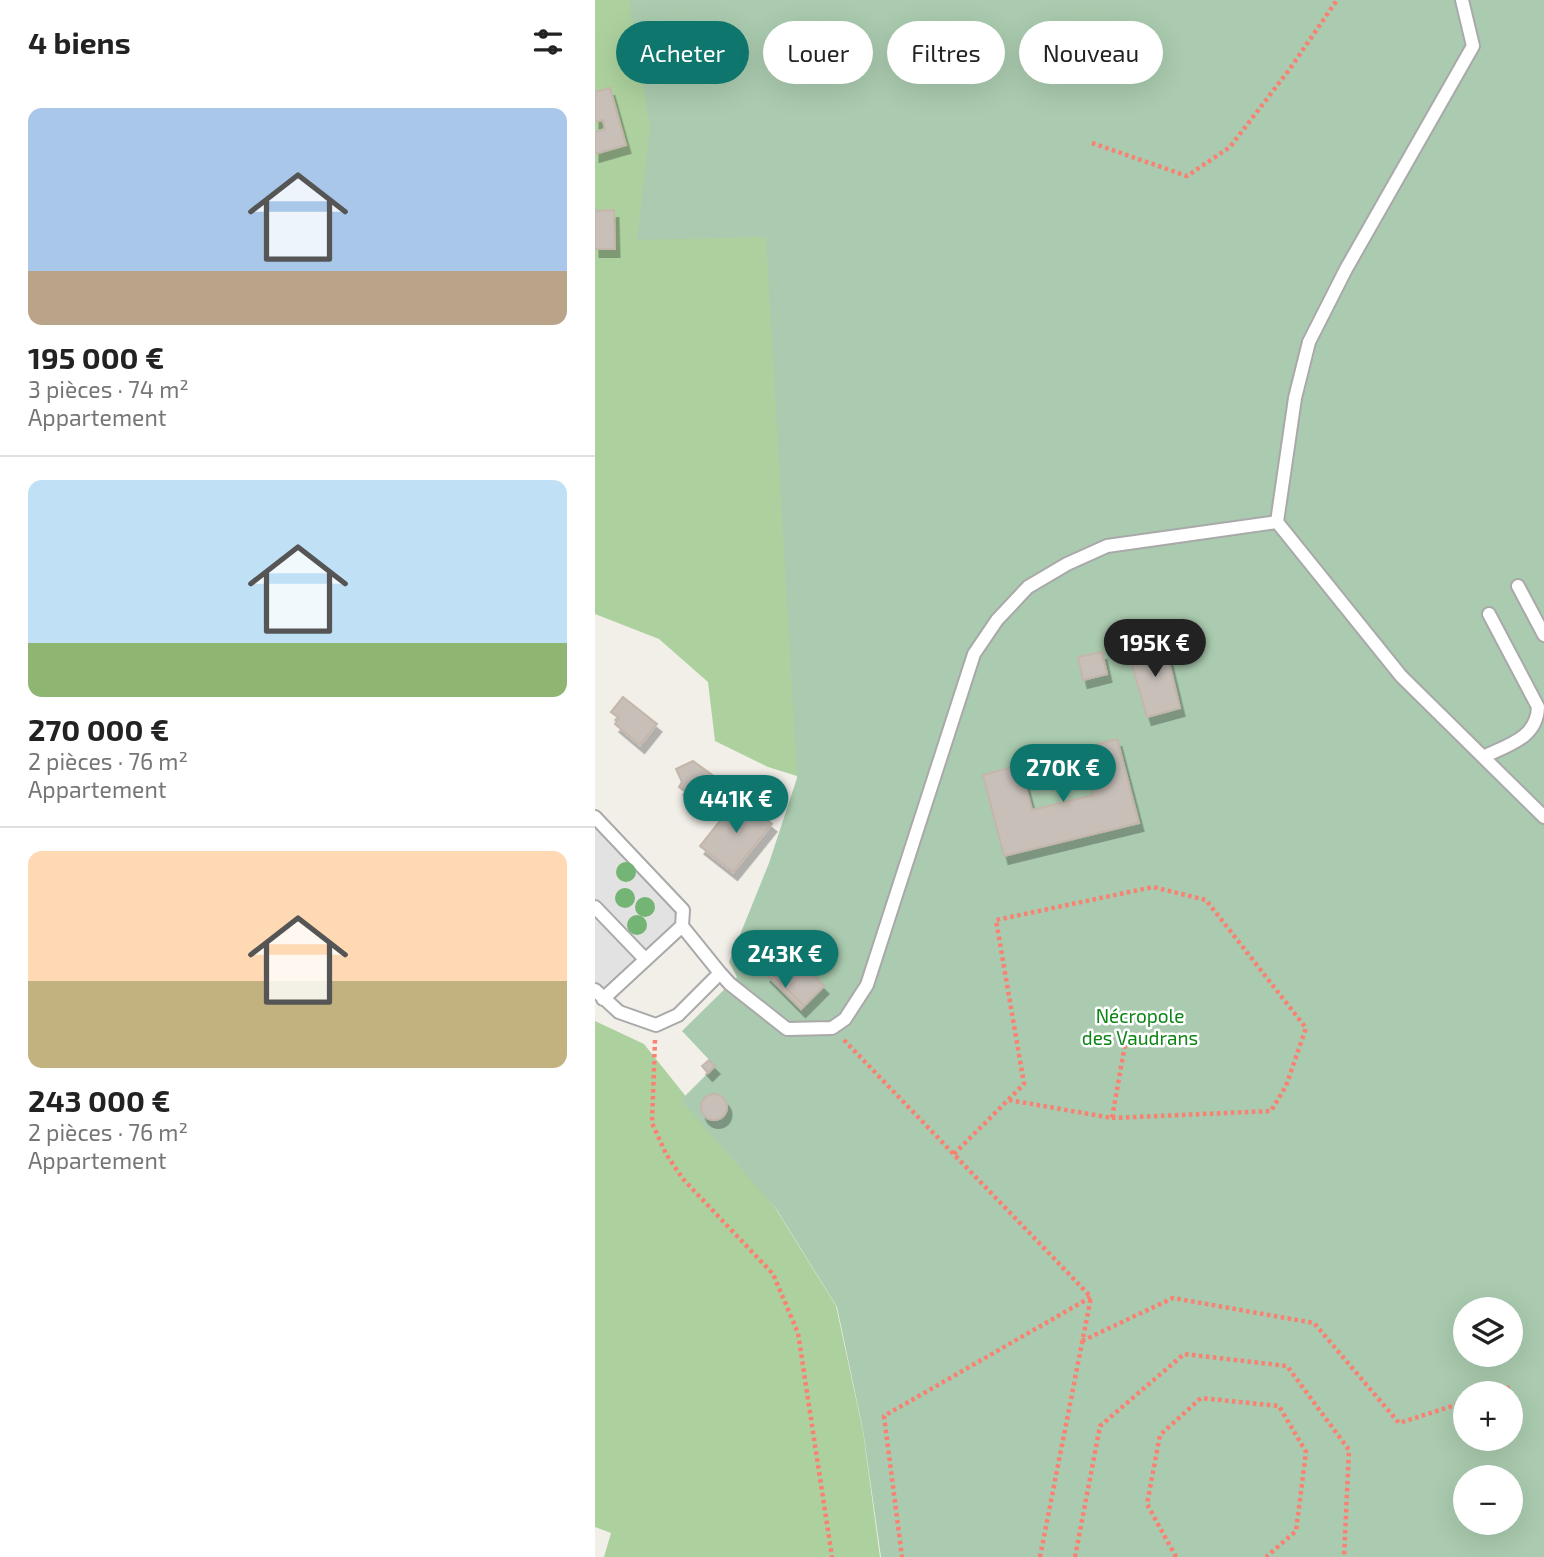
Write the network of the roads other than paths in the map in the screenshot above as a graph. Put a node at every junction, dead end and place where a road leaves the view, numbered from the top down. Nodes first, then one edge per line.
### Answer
1 (1462, 0) edge
2 (1277, 523) junction
3 (1518, 586) dead end
4 (1489, 614) dead end
5 (1544, 635) edge
6 (1483, 757) junction
7 (595, 817) edge
8 (1544, 817) edge
9 (595, 907) edge
10 (682, 926) junction
11 (645, 959) junction
12 (720, 972) junction
13 (599, 995) edge

1 - 2 lane
2 - 6 lane
2 - 12 lane
3 - 5 lane
4 - 6 lane
6 - 8 lane
7 - 10 lane
9 - 11 lane
10 - 11 lane
10 - 12 lane
11 - 13 lane
12 - 13 lane

